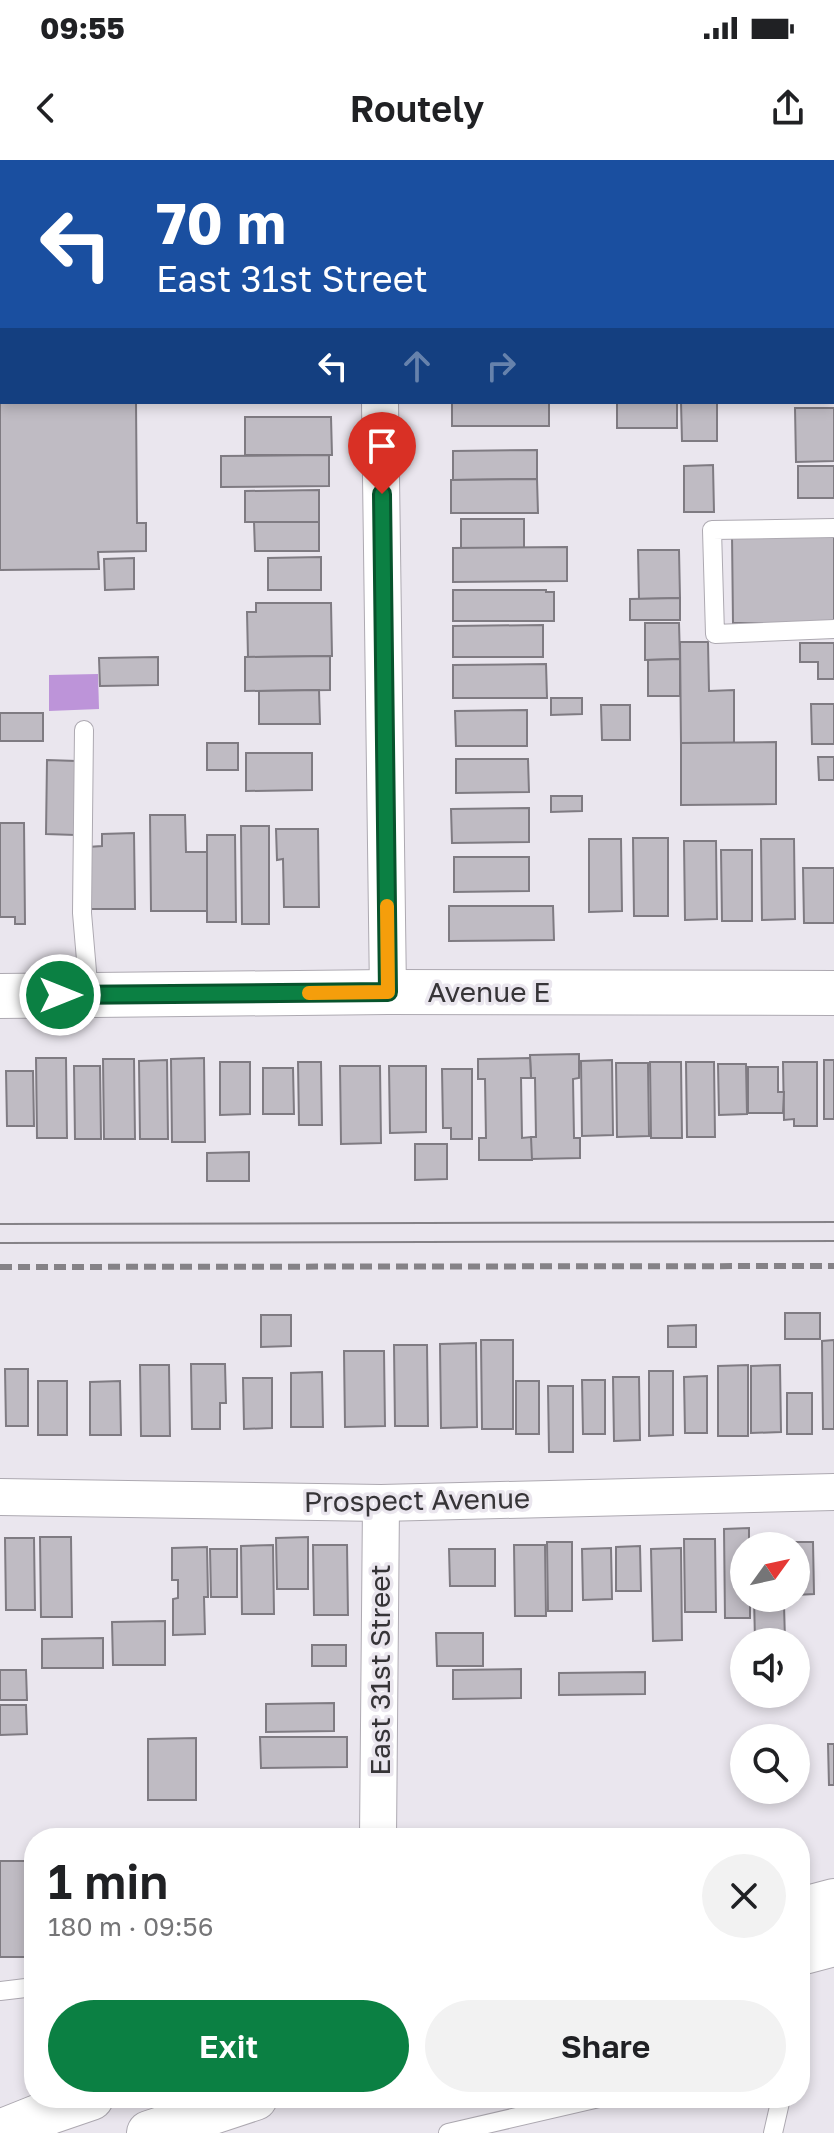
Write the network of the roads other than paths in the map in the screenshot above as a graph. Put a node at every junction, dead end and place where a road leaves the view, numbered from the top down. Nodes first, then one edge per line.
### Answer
1 (380, 404) edge
2 (834, 528) edge
3 (834, 629) edge
4 (84, 730) dead end
5 (388, 992) junction
6 (834, 993) edge
7 (89, 995) junction
8 (0, 996) edge
9 (834, 1492) edge
10 (0, 1497) edge
11 (381, 1503) junction
12 (378, 1828) edge
13 (834, 1901) edge
14 (810, 1907) edge
15 (834, 1944) edge
16 (810, 1950) edge
17 (810, 1962) edge
18 (834, 1966) edge
19 (24, 1988) edge
20 (0, 1991) edge
21 (62, 2108) edge
22 (225, 2108) edge
23 (556, 2108) edge
24 (779, 2108) edge
25 (50, 2112) junction
26 (0, 2118) edge
27 (0, 2132) edge
28 (149, 2133) edge
29 (448, 2133) edge
30 (773, 2133) edge

1 - 5 street
2 - 3 lane
4 - 7 lane
5 - 6 main road, Avenue E
5 - 7 main road, Avenue E
7 - 8 main road, Avenue E
9 - 11 street, Prospect Avenue
10 - 11 street, Prospect Avenue
11 - 12 street, East 31st Street
13 - 14 main road
15 - 16 main road
17 - 18 main road
19 - 20 lane
21 - 25 main road
22 - 28 main road
23 - 29 lane
24 - 30 lane
25 - 26 main road
25 - 27 main road

